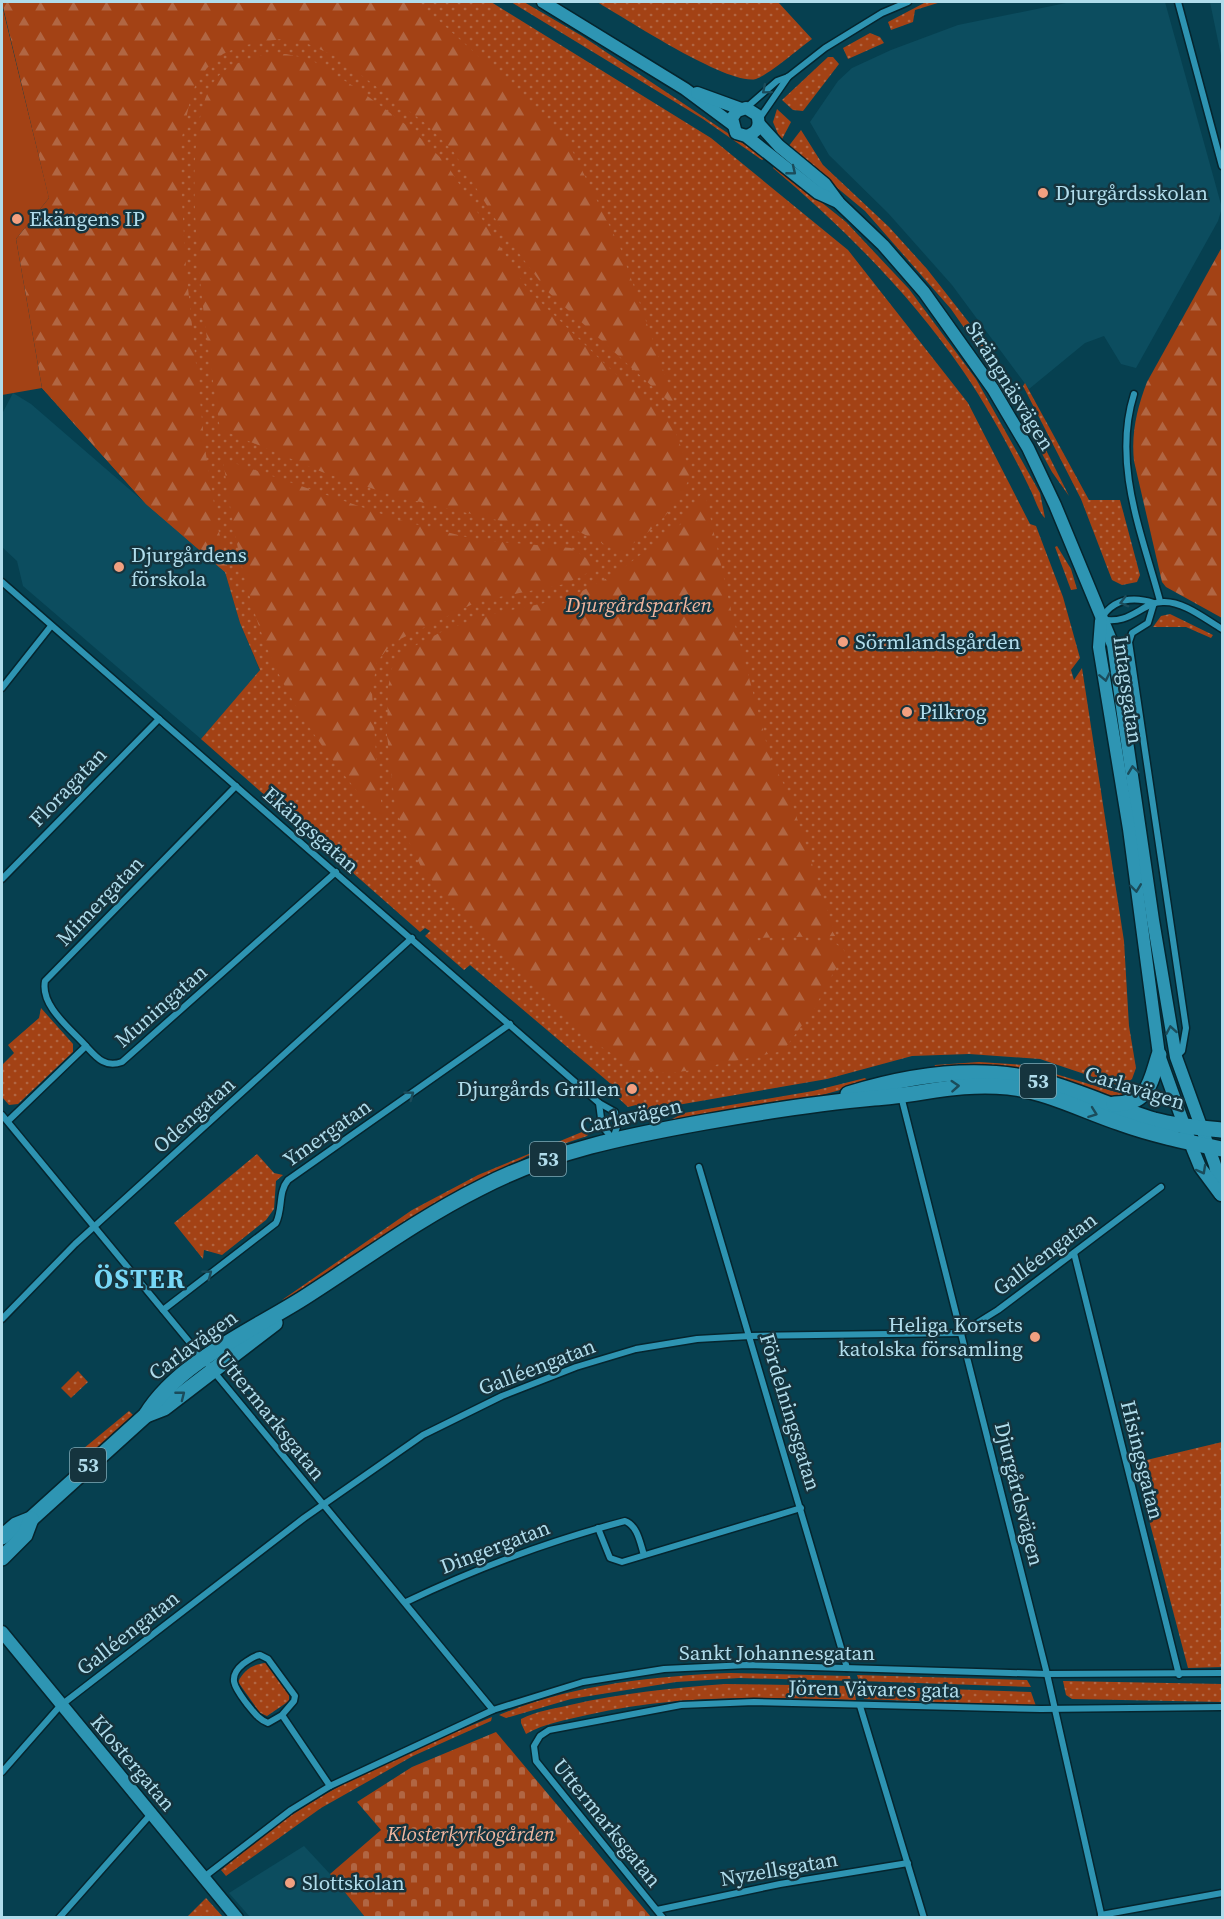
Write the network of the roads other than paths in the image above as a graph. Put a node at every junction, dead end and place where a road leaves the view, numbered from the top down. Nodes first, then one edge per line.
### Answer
1 (543, 2) edge
2 (908, 2) edge
3 (1178, 2) edge
4 (788, 76) junction
5 (685, 89) junction
6 (744, 109) junction
7 (759, 122) junction
8 (732, 124) junction
9 (746, 136) junction
10 (1222, 166) edge
11 (839, 203) junction
12 (1134, 394) dead end
13 (2, 582) edge
14 (1157, 602) junction
15 (1101, 619) junction
16 (51, 626) junction
17 (1222, 629) edge
18 (2, 688) edge
19 (159, 719) junction
20 (236, 786) junction
21 (336, 872) junction
22 (2, 879) edge
23 (412, 938) junction
24 (510, 1024) junction
25 (86, 1046) junction
26 (1159, 1055) junction
27 (1176, 1057) junction
28 (899, 1088) junction
29 (599, 1103) junction
30 (1105, 1104) junction
31 (2, 1115) edge
32 (8, 1121) junction
33 (1192, 1127) junction
34 (1222, 1130) edge
35 (613, 1139) junction
36 (1189, 1142) junction
37 (1207, 1146) junction
38 (1222, 1149) edge
39 (699, 1167) dead end
40 (1161, 1187) dead end
41 (1222, 1197) edge
42 (94, 1227) junction
43 (1074, 1253) junction
44 (163, 1310) junction
45 (2, 1319) edge
46 (961, 1334) junction
47 (750, 1336) junction
48 (208, 1365) junction
49 (322, 1505) junction
50 (801, 1508) junction
51 (31, 1519) junction
52 (598, 1528) junction
53 (2, 1537) edge
54 (644, 1555) junction
55 (2, 1558) edge
56 (406, 1602) junction
57 (2, 1632) edge
58 (847, 1668) junction
59 (1222, 1673) edge
60 (1047, 1674) junction
61 (1179, 1675) junction
62 (60, 1706) junction
63 (860, 1706) junction
64 (1222, 1707) edge
65 (1054, 1709) junction
66 (493, 1710) junction
67 (282, 1715) junction
68 (534, 1746) joint
69 (2, 1772) edge
70 (330, 1786) junction
71 (151, 1814) junction
72 (908, 1863) junction
73 (203, 1878) junction
74 (1222, 1893) edge
75 (657, 1910) junction
76 (1101, 1916) edge
77 (59, 1917) edge
78 (237, 1917) edge
79 (663, 1917) edge
80 (924, 1917) edge

1 - 5 main road
2 - 4 street
3 - 10 street
4 -> 6 street
4 - 7 street
5 - 6 main road
5 - 8 main road
6 - 7 main road
6 - 8 main road
7 - 9 main road
7 - 11 main road, Strängnäsvägen
8 - 9 main road
9 -> 11 main road, Strängnäsvägen
11 - 15 main road, Strängnäsvägen
12 - 14 street
13 - 16 street, Ekängsgatan
14 - 15 street
14 -> 15 street
14 - 17 street
14 - 27 street, Intagsgatan
15 -> 26 main road, Intagsgatan
27 -> 15 main road, Intagsgatan
16 - 18 street
16 - 19 street, Ekängsgatan
19 - 20 street, Ekängsgatan
19 - 22 street, Floragatan
20 - 21 street, Ekängsgatan
20 - 25 street, Mimergatan
21 - 23 street, Ekängsgatan
21 - 25 street, Muningatan
23 - 24 street, Ekängsgatan
23 - 42 street, Odengatan
24 - 29 street, Ekängsgatan
44 -> 24 street, Ymergatan
25 - 32 street, Muningatan
26 - 30 main road
26 - 33 main road, Intagsgatan
27 - 33 main road, Intagsgatan
28 - 30 main road, Carlavägen / 53
28 - 35 main road, Carlavägen / 53
28 -> 36 main road, Carlavägen / 53
28 - 46 street, Djurgårdsvägen
29 - 35 street
29 - 35 street, Ekängsgatan
30 - 33 main road, Carlavägen / 53
31 - 32 street, Uttermarksgatan
32 - 42 street, Uttermarksgatan
33 - 34 main road, Carlavägen / 53
33 - 36 main road, Intagsgatan
33 - 37 main road, Intagsgatan
35 - 48 main road, Carlavägen / 53
36 - 37 main road, Carlavägen / 53
36 -> 41 main road, Intagsgatan
37 - 38 main road, Carlavägen / 53
37 - 41 main road, Intagsgatan
39 - 47 street, Fördelningsgatan
40 - 43 street, Galléengatan
42 - 44 street, Uttermarksgatan
42 - 45 street, Odengatan
43 - 46 street, Galléengatan
43 - 61 street, Hisingsgatan
44 - 48 street, Uttermarksgatan
46 - 47 street, Galléengatan
46 - 60 street, Djurgårdsvägen
47 - 49 street, Galléengatan
47 - 50 street, Fördelningsgatan
48 - 49 street, Uttermarksgatan
48 - 51 main road, Carlavägen / 53
49 - 56 street, Uttermarksgatan
49 - 62 street, Galléengatan
50 - 54 street
50 - 58 street, Fördelningsgatan
51 - 53 main road, Carlavägen / 53
51 - 55 main road, Carlavägen / 53
52 - 54 street, Dingergatan
52 - 54 street
52 - 56 street, Dingergatan
56 - 66 street, Uttermarksgatan
57 - 62 main road, Klostergatan
58 - 60 street, Sankt Johannesgatan
58 - 66 street, Sankt Johannesgatan
59 - 61 street, Sankt Johannesgatan
60 - 61 street, Sankt Johannesgatan
60 - 65 street, Djurgårdsvägen
62 - 69 street, Galléengatan
62 - 71 main road, Klostergatan
63 - 65 street, Jören Vävares gata
63 - 68 street, Jören Vävares gata
63 - 72 street
64 - 65 street, Jören Vävares gata
65 - 76 street, Djurgårdsvägen
66 - 70 street, Sankt Johannesgatan
67 - 67 street
67 - 70 street
68 - 75 street, Uttermarksgatan
70 - 73 street, Sankt Johannesgatan
71 - 73 main road, Klostergatan
71 - 77 street
72 - 75 street, Nyzellsgatan
72 - 80 street
73 - 78 main road, Klostergatan
74 - 76 street
75 - 79 street, Uttermarksgatan

